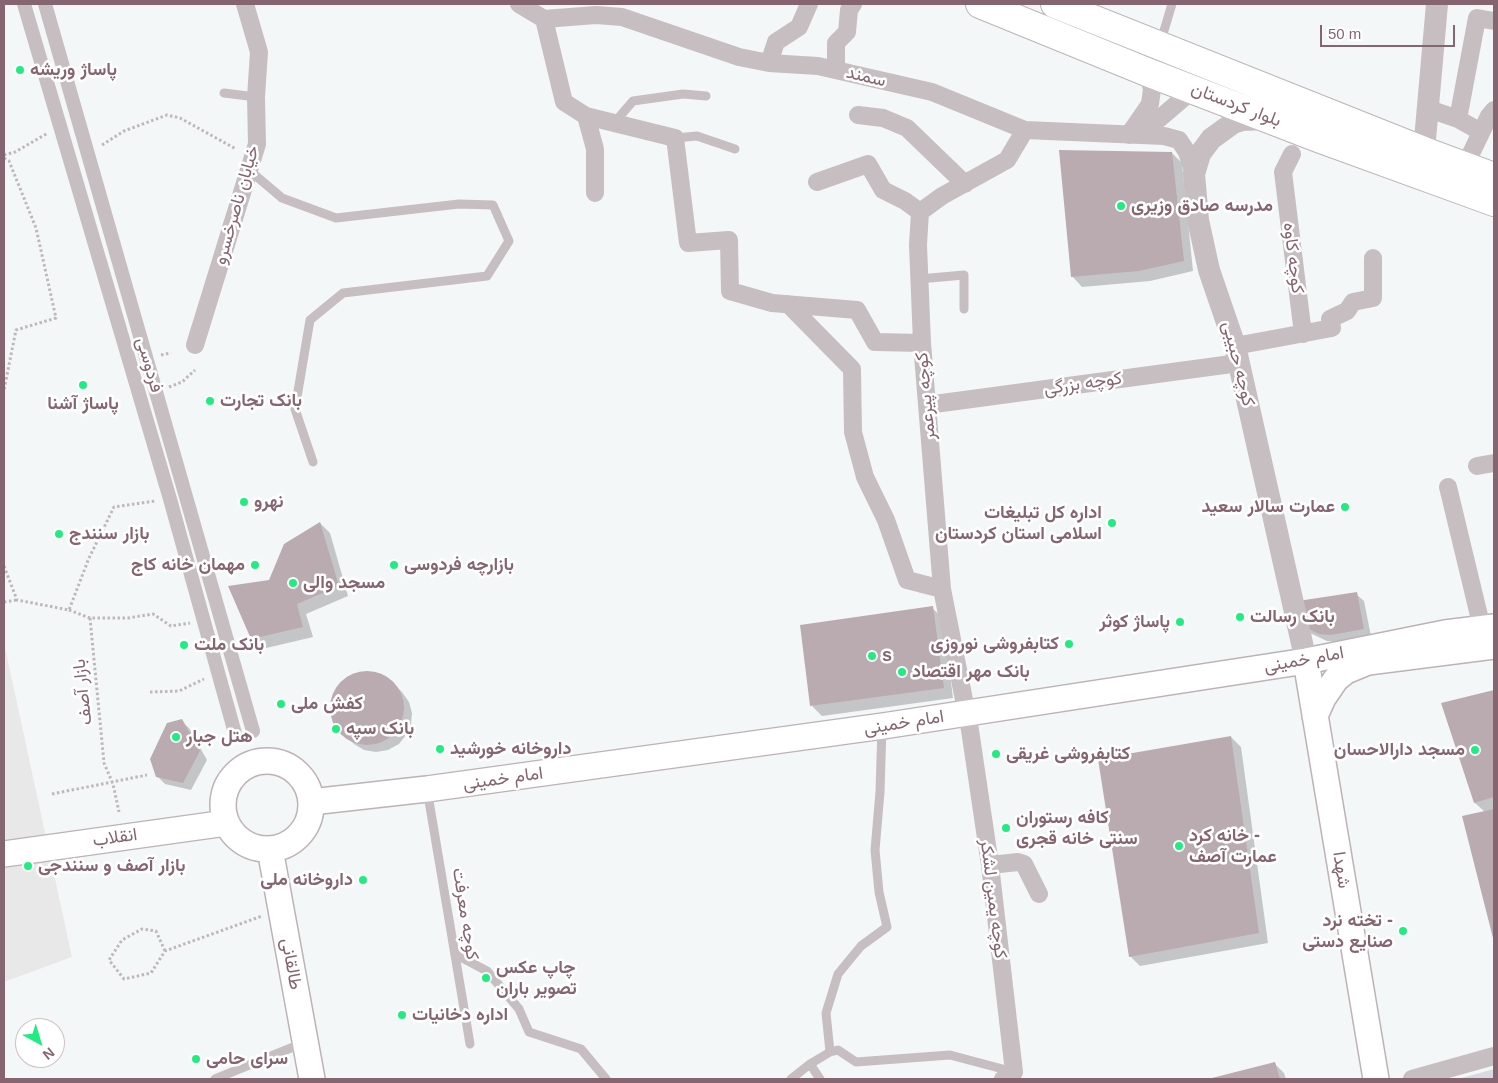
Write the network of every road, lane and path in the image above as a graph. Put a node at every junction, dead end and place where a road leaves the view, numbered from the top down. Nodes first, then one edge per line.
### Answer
1 (24, 4) edge
2 (45, 4) edge
3 (245, 4) edge
4 (518, 4) edge
5 (809, 4) edge
6 (853, 4) edge
7 (980, 4) edge
8 (1055, 4) edge
9 (1172, 4) edge
10 (1437, 4) edge
11 (597, 9) edge
12 (544, 19) junction
13 (1494, 21) edge
14 (1160, 46) junction
15 (769, 64) junction
16 (836, 70) junction
17 (1148, 72) junction
18 (1194, 89) junction
19 (224, 93) dead end
20 (706, 96) dead end
21 (256, 97) junction
22 (1429, 109) junction
23 (1494, 110) edge
24 (858, 115) dead end
25 (586, 116) junction
26 (1274, 119) junction
27 (1458, 119) junction
28 (614, 123) junction
29 (59, 127) junction
30 (1025, 130) junction
31 (1482, 132) junction
32 (1129, 135) junction
33 (675, 138) junction
34 (236, 148) dead end
35 (735, 149) dead end
36 (1424, 151) junction
37 (88, 154) junction
38 (1292, 154) dead end
39 (4, 157) edge
40 (1465, 166) junction
41 (249, 170) junction
42 (1194, 174) junction
43 (1494, 176) edge
44 (817, 182) dead end
45 (965, 184) junction
46 (595, 193) dead end
47 (1494, 202) edge
48 (920, 212) junction
49 (1374, 258) dead end
50 (919, 279) junction
51 (788, 304) junction
52 (964, 309) dead end
53 (1303, 334) junction
54 (922, 343) junction
55 (195, 345) dead end
56 (1237, 354) junction
57 (195, 370) dead end
58 (4, 390) edge
59 (155, 391) junction
60 (927, 405) junction
61 (313, 462) dead end
62 (1448, 487) dead end
63 (170, 499) junction
64 (4, 566) edge
65 (942, 589) junction
66 (17, 600) junction
67 (4, 602) edge
68 (69, 610) junction
69 (90, 618) junction
70 (204, 622) junction
71 (1490, 634) edge
72 (1306, 661) junction
73 (219, 674) junction
74 (150, 692) dead end
75 (967, 713) junction
76 (1315, 716) junction
77 (882, 726) junction
78 (253, 731) dead end
79 (236, 737) dead end
80 (147, 775) dead end
81 (113, 784) junction
82 (427, 789) junction
83 (52, 794) dead end
84 (311, 802) junction
85 (119, 812) dead end
86 (224, 816) junction
87 (4, 839) edge
88 (270, 849) junction
89 (4, 854) edge
90 (990, 865) junction
91 (1039, 894) dead end
92 (263, 916) dead end
93 (165, 951) junction
94 (455, 954) junction
95 (306, 1042) junction
96 (470, 1044) dead end
97 (830, 1052) junction
98 (1494, 1056) edge
99 (810, 1064) junction
100 (1011, 1077) edge
101 (215, 1079) edge
102 (312, 1079) edge
103 (606, 1079) edge
104 (791, 1079) edge
105 (820, 1079) edge
106 (1376, 1079) edge
107 (1412, 1079) edge

1 - 29 street, فردوسی
2 - 37 street, فردوسی
3 - 21 street, خیابان ناصرخسرو
4 - 12 street
5 - 15 street
6 - 16 street
7 - 17 main road, بلوار کردستان
8 - 14 main road, بلوار کردستان
9 - 14 lane
10 - 22 street
11 - 12 street, سمند
11 - 15 street, سمند
12 - 25 street
13 - 27 street
14 - 36 main road, بلوار کردستان
15 - 16 street, سمند
16 - 30 street, سمند
17 - 18 main road, بلوار کردستان
17 - 32 street
18 - 26 main road, بلوار کردستان
18 - 32 street
19 - 21 lane
20 - 28 lane
21 - 41 street, خیابان ناصرخسرو
22 - 27 street
22 - 36 street
23 - 31 street
24 - 45 street
25 - 28 street
25 - 46 street
26 - 42 street, کوچه حبیبی
26 - 47 main road, بلوار کردستان
27 - 31 street
28 - 33 street
29 - 39 path
29 - 63 street, فردوسی
30 - 32 street, سمند
30 - 45 street
31 - 40 street
32 - 42 street, سمند
33 - 35 lane
33 - 51 street
34 - 37 path
36 - 40 main road, بلوار کردستان
37 - 59 street, فردوسی
38 - 53 street, کوچه کاوه
39 - 58 path
40 - 43 main road, بلوار کردستان
41 - 55 street, خیابان ناصرخسرو
41 - 61 lane
42 - 56 street, کوچه حبیبی
44 - 48 street
45 - 48 street
48 - 50 street, کوچه پیرعمر
49 - 53 street, کوچه بزرگی
50 - 52 lane
50 - 54 street, کوچه پیرعمر
51 - 54 street
51 - 65 street
53 - 56 street, کوچه بزرگی
54 - 60 street, کوچه پیرعمر
56 - 60 street, کوچه بزرگی
56 - 72 street, کوچه حبیبی
57 - 59 path
59 - 78 street, فردوسی
60 - 65 street, کوچه پیرعمر
62 - 71 street
63 - 68 path
63 - 70 street, فردوسی
64 - 66 path
65 - 75 street, کوچه پیرعمر
66 - 67 path
66 - 68 path
68 - 69 path
69 - 70 path
69 - 81 path, بازار آصف
70 - 73 street, فردوسی
71 - 72 main road, امام خمینی
71 - 76 main road, امام خمینی
72 - 75 main road, امام خمینی
72 - 76 main road, شهدا
73 - 74 path
73 - 79 street, فردوسی
75 - 77 main road, امام خمینی
75 - 90 street, کوچه یمین لشکر
76 - 106 main road, شهدا
77 - 82 main road, امام خمینی
77 - 97 lane
80 - 81 path
81 - 83 path
81 - 85 path, بازار آصف
82 - 84 main road, امام خمینی
82 - 94 lane, کوچه معرفت
84 - 86 main road
84 - 88 main road
86 - 87 main road, انقلاب
86 - 88 main road
86 - 89 main road, انقلاب
88 - 95 main road, طالقانی
90 - 91 street
90 - 100 street, کوچه یمین لشکر
92 - 93 path
93 - 93 path
94 - 96 lane, کوچه معرفت
94 - 103 lane
95 - 101 lane
95 - 102 main road, طالقانی
97 - 99 lane
97 - 100 lane
98 - 107 street
99 - 104 lane
99 - 105 lane

